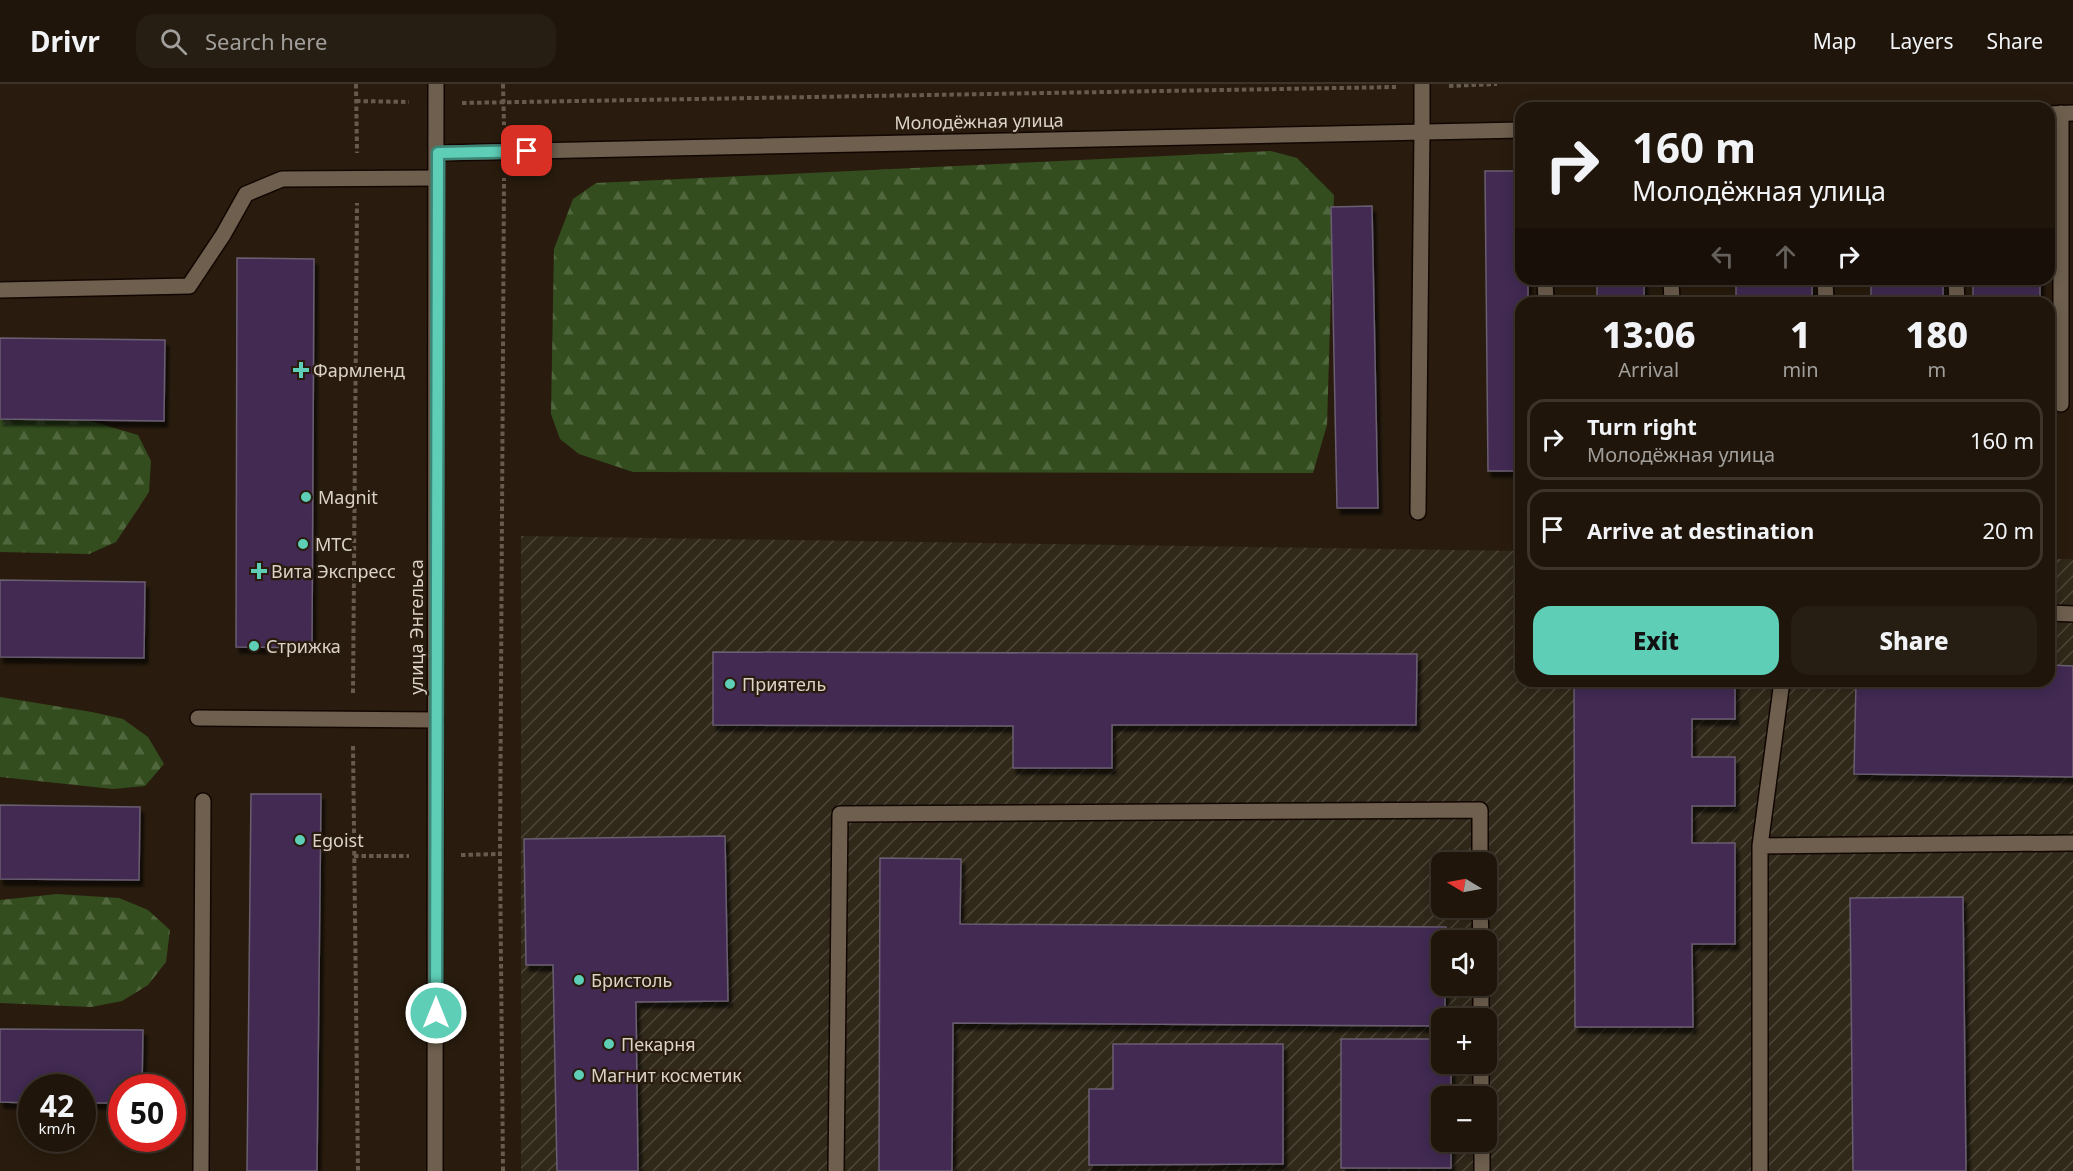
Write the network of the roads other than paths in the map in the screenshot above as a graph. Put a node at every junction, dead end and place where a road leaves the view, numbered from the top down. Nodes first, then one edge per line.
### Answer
1 (436, 84) edge
2 (1422, 86) edge
3 (2061, 113) edge
4 (1515, 130) edge
5 (1422, 131) junction
6 (438, 153) junction
7 (436, 178) junction
8 (0, 290) edge
9 (2061, 404) dead end
10 (1418, 512) dead end
11 (2055, 613) edge
12 (2073, 614) edge
13 (1781, 687) edge
14 (198, 718) dead end
15 (436, 720) junction
16 (203, 801) dead end
17 (2073, 843) edge
18 (1760, 846) junction
19 (1480, 852) edge
20 (1482, 1152) edge
21 (201, 1171) edge
22 (435, 1171) edge
23 (836, 1171) edge
24 (1482, 1171) edge
25 (1760, 1171) edge

1 - 6 main road, улица Энгельса
2 - 5 main road
3 - 9 main road
4 - 5 main road, Молодёжная улица
5 - 6 main road, Молодёжная улица
5 - 10 main road
6 - 7 main road, улица Энгельса
7 - 8 main road
7 - 15 main road, улица Энгельса
11 - 12 main road
13 - 18 main road
14 - 15 main road
15 - 22 main road, улица Энгельса
16 - 21 main road
17 - 18 main road
18 - 25 main road
19 - 23 main road
20 - 24 main road

